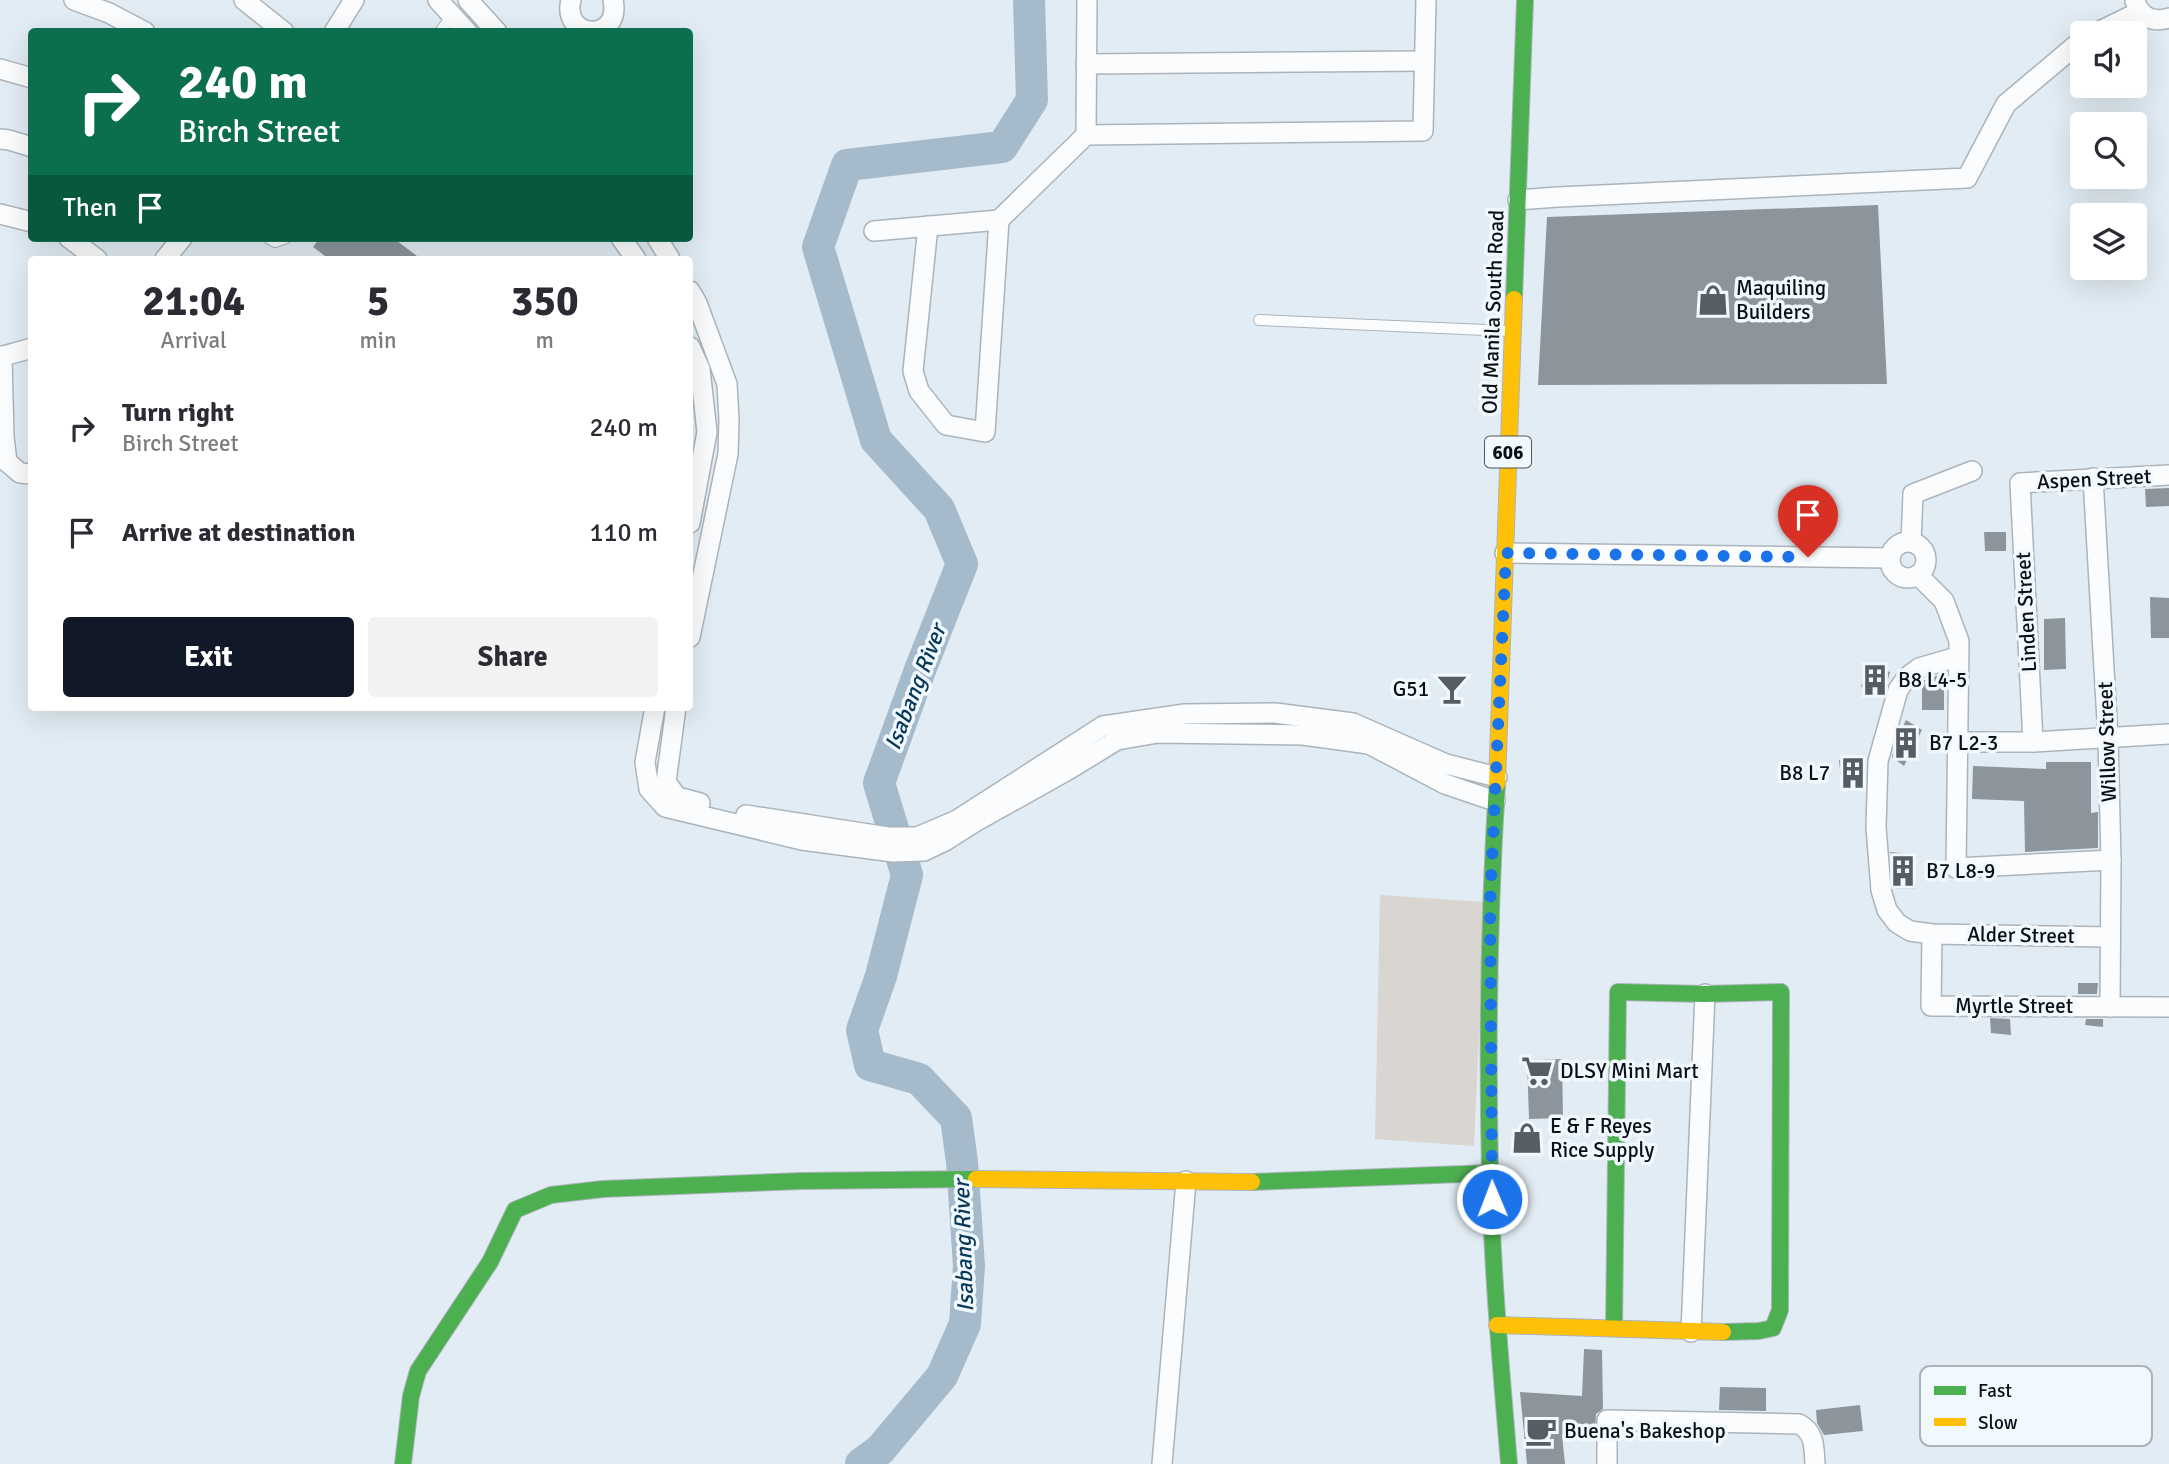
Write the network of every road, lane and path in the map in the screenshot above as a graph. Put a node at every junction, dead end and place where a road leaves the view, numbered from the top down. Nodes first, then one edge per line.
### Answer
1 (74, 0) edge
2 (244, 0) edge
3 (354, 0) edge
4 (571, 0) edge
5 (613, 0) edge
6 (1087, 0) edge
7 (1426, 0) edge
8 (1525, 0) edge
9 (482, 5) edge
10 (2137, 6) edge
11 (451, 13) edge
12 (2169, 18) edge
13 (2114, 21) edge
14 (138, 28) edge
15 (279, 28) edge
16 (336, 28) edge
17 (496, 28) edge
18 (581, 28) edge
19 (604, 28) edge
20 (2070, 50) edge
21 (1424, 61) junction
22 (1086, 64) junction
23 (0, 69) edge
24 (28, 77) edge
25 (1086, 135) junction
26 (0, 139) edge
27 (28, 146) edge
28 (1518, 201) junction
29 (0, 214) edge
30 (999, 220) junction
31 (28, 221) edge
32 (928, 226) junction
33 (874, 231) dead end
34 (74, 242) edge
35 (93, 256) edge
36 (693, 296) edge
37 (1259, 320) dead end
38 (1512, 331) junction
39 (28, 349) edge
40 (693, 354) edge
41 (1, 357) edge
42 (1972, 471) dead end
43 (28, 474) edge
44 (2169, 475) edge
45 (2092, 478) junction
46 (2020, 483) joint
47 (693, 507) edge
48 (1911, 542) junction
49 (1506, 553) junction
50 (1890, 558) junction
51 (1918, 575) junction
52 (694, 588) edge
53 (1957, 657) junction
54 (654, 711) edge
55 (675, 711) edge
56 (2169, 734) edge
57 (2108, 738) junction
58 (1957, 742) junction
59 (2033, 742) junction
60 (1497, 777) junction
61 (1495, 801) junction
62 (920, 844) junction
63 (891, 845) junction
64 (2111, 860) junction
65 (1932, 934) junction
66 (2110, 937) junction
67 (1705, 994) junction
68 (2110, 1007) junction
69 (2169, 1007) edge
70 (1490, 1174) junction
71 (1186, 1181) junction
72 (1497, 1325) junction
73 (1614, 1328) junction
74 (1691, 1332) junction
75 (403, 1464) edge
76 (1161, 1464) edge
77 (1509, 1464) edge
78 (1607, 1464) edge
79 (1815, 1464) edge

1 - 14 street
2 - 15 street
3 - 16 street
4 - 18 street
5 - 19 street
6 - 22 street
7 - 21 street
8 - 28 street, Old Manila South Road / 606
9 - 11 street
9 - 17 street
10 - 12 street
10 - 13 street
20 - 28 street
21 - 22 street
21 - 25 street
22 - 25 street
23 - 24 street
25 - 30 street
26 - 27 street
28 - 38 street, Old Manila South Road / 606
29 - 31 street
30 - 32 street
30 - 32 street
32 - 33 street
34 - 35 street
36 - 52 street
37 - 38 lane
38 - 49 street, Old Manila South Road / 606
39 - 41 street
40 - 47 street
41 - 43 street
42 - 48 street
44 - 45 street, Aspen Street
45 - 46 street, Aspen Street
45 - 57 street, Willow Street
46 - 59 street, Linden Street
48 - 50 street
48 - 51 street
49 - 50 street
49 - 60 street, Old Manila South Road / 606
50 - 51 street
51 - 53 street
53 - 58 street
53 - 65 street, Alder Street
54 - 63 street
55 - 63 street
56 - 57 street
57 - 59 street
57 - 64 street, Willow Street
58 - 59 street
58 - 64 street
60 - 61 street, Old Manila South Road / 606
60 - 62 street
61 - 62 street
61 - 70 street, Old Manila South Road / 606
62 - 63 street
64 - 66 street, Willow Street
65 - 66 street, Alder Street
65 - 68 street, Myrtle Street
66 - 68 street, Willow Street
67 - 73 street
67 - 74 street
67 - 74 street
68 - 69 street, Myrtle Street
70 - 71 street
70 - 72 street, Old Manila South Road / 606
71 - 75 street
71 - 76 street
72 - 73 street
72 - 77 street, Old Manila South Road / 606
73 - 74 street
78 - 79 street

